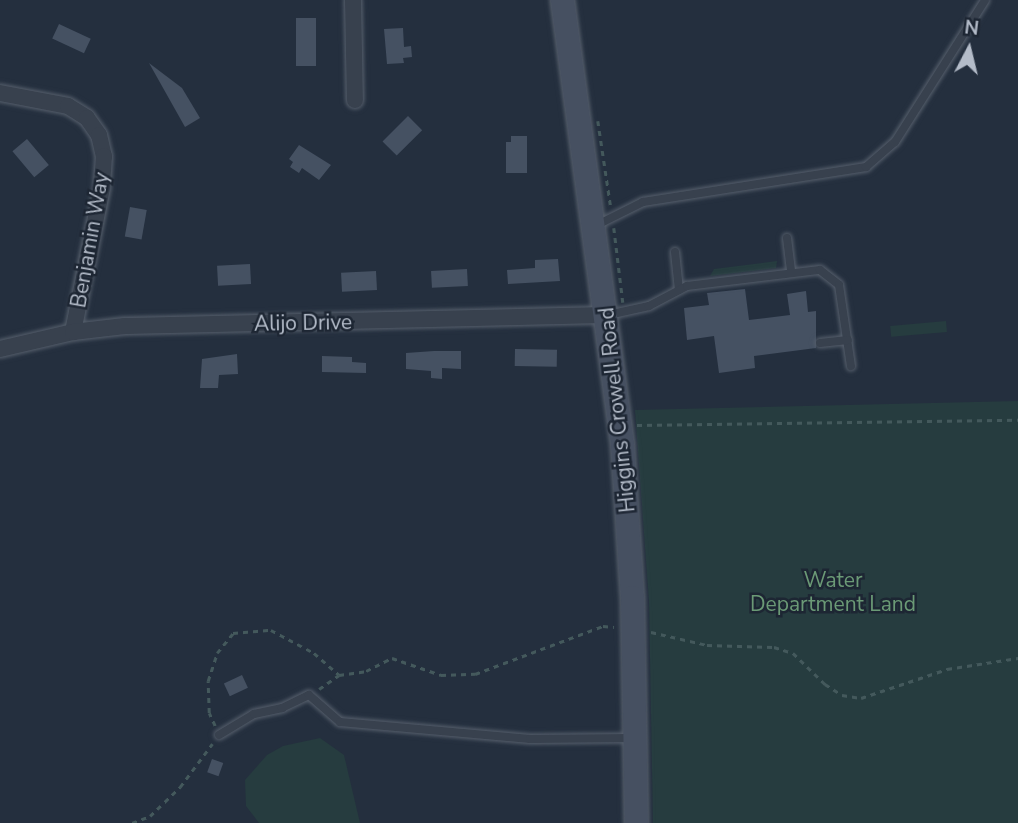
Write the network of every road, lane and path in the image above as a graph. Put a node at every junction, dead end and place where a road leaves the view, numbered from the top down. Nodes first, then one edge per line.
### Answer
1 (353, 0) edge
2 (562, 0) edge
3 (985, 0) edge
4 (0, 93) edge
5 (355, 100) dead end
6 (605, 226) junction
7 (787, 238) dead end
8 (675, 252) dead end
9 (791, 272) junction
10 (679, 290) junction
11 (616, 309) junction
12 (73, 332) junction
13 (848, 340) junction
14 (820, 343) dead end
15 (0, 349) edge
16 (851, 366) dead end
17 (1018, 420) edge
18 (619, 423) junction
19 (633, 627) junction
20 (1018, 658) edge
21 (339, 675) junction
22 (309, 695) junction
23 (219, 735) junction
24 (635, 738) junction
25 (132, 823) edge
26 (636, 823) edge

1 - 5 street
2 - 6 main road, Higgins Crowell Road
3 - 6 lane
4 - 12 street, Benjamin Way
6 - 11 main road, Higgins Crowell Road
6 - 11 path
7 - 9 lane
8 - 10 lane
9 - 10 lane
9 - 13 lane
10 - 11 lane
11 - 12 street, Alijo Drive
11 - 18 main road, Higgins Crowell Road
12 - 15 street, Alijo Drive
13 - 14 lane
13 - 16 lane
17 - 18 path
18 - 19 main road, Higgins Crowell Road
19 - 20 path
19 - 21 path
19 - 24 main road, Higgins Crowell Road
21 - 22 path
21 - 23 path
22 - 23 lane
22 - 24 lane
23 - 25 path
24 - 26 main road, Higgins Crowell Road

